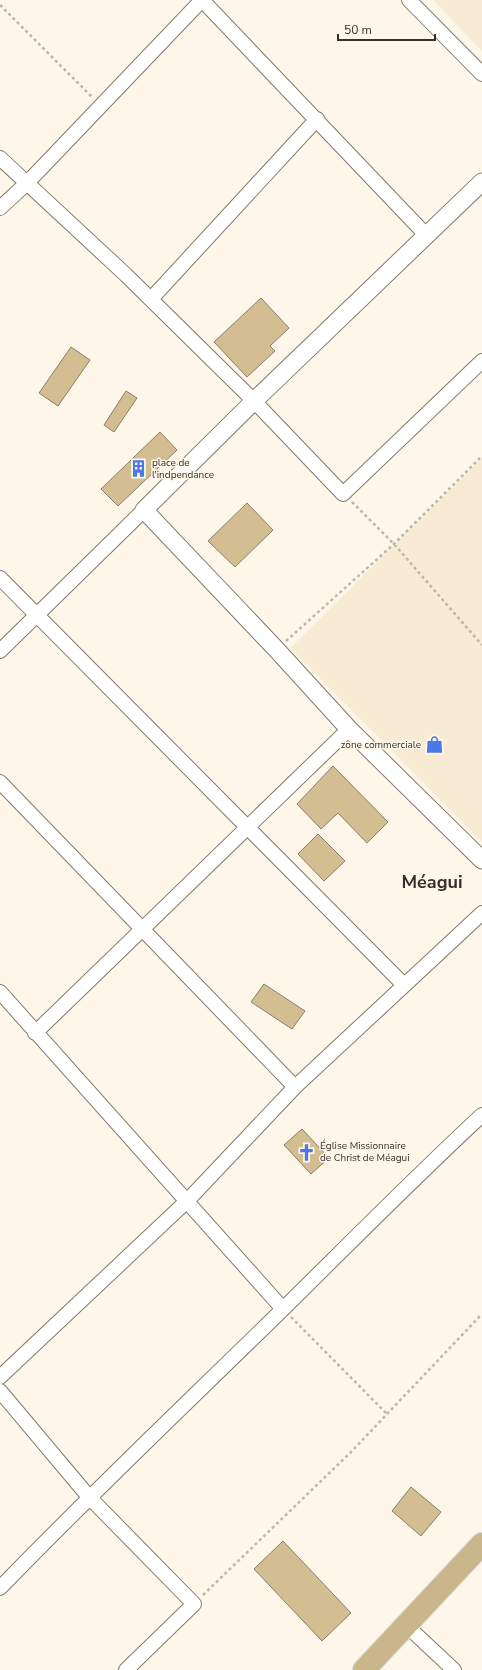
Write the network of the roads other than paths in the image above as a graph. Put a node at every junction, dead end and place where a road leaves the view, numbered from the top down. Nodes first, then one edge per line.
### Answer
1 (202, 0) edge
2 (409, 0) edge
3 (482, 74) edge
4 (317, 120) junction
5 (0, 158) edge
6 (26, 182) junction
7 (482, 182) edge
8 (0, 208) edge
9 (427, 236) junction
10 (151, 299) junction
11 (482, 361) edge
12 (254, 401) junction
13 (144, 510) junction
14 (0, 578) edge
15 (36, 615) junction
16 (0, 651) edge
17 (349, 729) junction
18 (0, 782) edge
19 (247, 828) junction
20 (482, 860) edge
21 (482, 913) edge
22 (144, 929) junction
23 (404, 985) junction
24 (0, 992) edge
25 (35, 1033) junction
26 (295, 1087) junction
27 (482, 1115) edge
28 (188, 1200) junction
29 (283, 1309) junction
30 (0, 1377) edge
31 (0, 1391) edge
32 (89, 1497) junction
33 (482, 1544) edge
34 (0, 1588) edge
35 (407, 1626) junction
36 (126, 1670) edge
37 (364, 1670) edge
38 (454, 1670) edge

1 - 4 street
1 - 6 street
2 - 3 street
4 - 9 street
4 - 10 street
5 - 6 street
6 - 8 street
6 - 10 street
7 - 9 street
9 - 12 street
10 - 12 street
11 - 12 street
12 - 13 street
13 - 15 street
13 - 17 street
14 - 15 street
15 - 16 street
15 - 19 street
17 - 19 street
17 - 20 street
18 - 22 street
19 - 22 street
19 - 23 street
21 - 23 street
22 - 25 street
22 - 26 street
23 - 26 street
24 - 25 street
25 - 28 street
26 - 28 street
27 - 29 street
28 - 29 street
28 - 30 street
29 - 32 street
31 - 32 street
32 - 34 street
32 - 36 street
33 - 35 main road
35 - 37 main road
35 - 38 street

